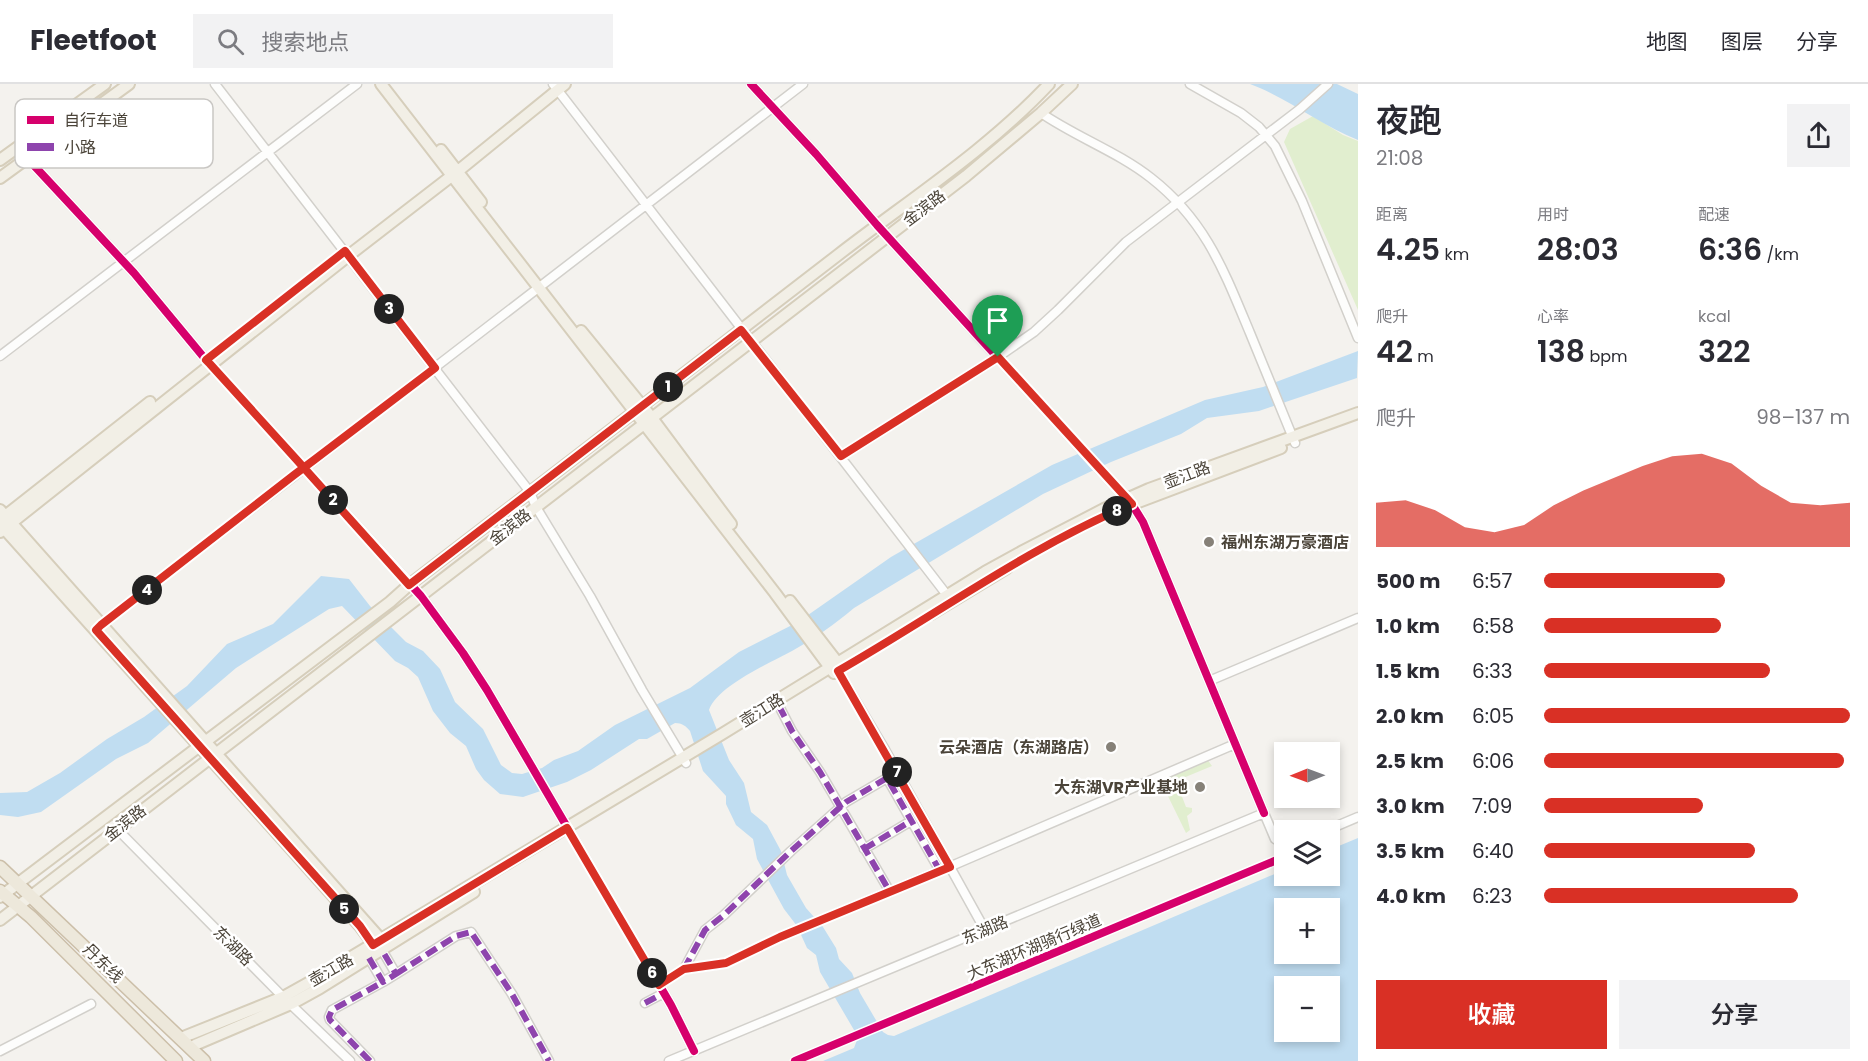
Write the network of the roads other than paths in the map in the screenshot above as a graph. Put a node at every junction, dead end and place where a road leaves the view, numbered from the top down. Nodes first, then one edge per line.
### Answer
1 (105, 84) edge
2 (129, 84) edge
3 (215, 84) edge
4 (357, 84) edge
5 (381, 84) edge
6 (389, 84) edge
7 (751, 84) edge
8 (803, 84) edge
9 (1049, 84) edge
10 (1072, 84) edge
11 (1190, 84) edge
12 (1328, 84) edge
13 (557, 86) edge
14 (84, 99) edge
15 (108, 99) edge
16 (774, 107) junction
17 (1041, 113) junction
18 (1266, 134) junction
19 (15, 149) edge
20 (268, 153) junction
21 (0, 160) edge
22 (15, 167) edge
23 (36, 168) edge
24 (453, 171) junction
25 (0, 178) edge
26 (1178, 202) junction
27 (646, 206) junction
28 (903, 206) junction
29 (912, 217) junction
30 (877, 225) junction
31 (888, 236) junction
32 (850, 246) junction
33 (346, 253) junction
34 (860, 257) junction
35 (124, 262) junction
36 (541, 286) junction
37 (741, 330) junction
38 (1358, 338) edge
39 (750, 341) junction
40 (0, 356) edge
41 (998, 357) junction
42 (208, 362) junction
43 (435, 368) junction
44 (639, 409) junction
45 (1358, 413) edge
46 (648, 421) junction
47 (1358, 421) edge
48 (1294, 440) junction
49 (841, 456) junction
50 (304, 468) junction
51 (530, 492) junction
52 (1130, 501) junction
53 (536, 507) junction
54 (3, 522) edge
55 (409, 585) junction
56 (421, 596) junction
57 (949, 598) junction
58 (1358, 618) edge
59 (98, 627) junction
60 (836, 669) junction
61 (1209, 681) junction
62 (779, 706) junction
63 (724, 737) junction
64 (203, 744) junction
65 (1235, 744) junction
66 (213, 756) junction
67 (688, 759) junction
68 (840, 808) junction
69 (1264, 813) junction
70 (1358, 817) edge
71 (911, 821) junction
72 (1340, 825) edge
73 (117, 829) junction
74 (568, 831) junction
75 (1274, 836) edge
76 (864, 849) junction
77 (0, 867) edge
78 (950, 867) junction
79 (940, 871) junction
80 (18, 883) junction
81 (890, 892) junction
82 (1, 894) edge
83 (31, 896) junction
84 (18, 905) junction
85 (0, 920) edge
86 (985, 930) junction
87 (72, 933) junction
88 (58, 945) junction
89 (380, 946) junction
90 (369, 958) junction
91 (684, 969) junction
92 (396, 974) junction
93 (383, 982) junction
94 (662, 989) junction
95 (287, 1001) junction
96 (645, 1003) dead end
97 (91, 1004) dead end
98 (186, 1042) junction
99 (0, 1051) edge
100 (694, 1051) junction
101 (176, 1061) edge
102 (204, 1061) edge
103 (350, 1061) edge
104 (370, 1061) edge
105 (549, 1061) edge
106 (669, 1061) edge

1 - 14 main road
2 - 15 main road
3 - 20 street
4 - 20 street
5 - 24 main road
6 - 24 main road
7 - 16 street
8 - 16 street
9 - 28 main road, 金滨路
10 - 17 main road, 金滨路
11 - 18 street
12 - 18 street
13 - 24 main road
13 - 27 street
16 - 27 street
16 - 30 street
17 - 26 street
17 - 29 main road, 金滨路
18 - 26 street
18 - 38 street
19 - 21 main road
20 - 33 street
20 - 35 street
22 - 25 main road
23 - 35 street
24 - 33 main road
24 - 36 main road
26 - 41 street
26 - 48 street
27 - 36 street
27 - 37 street
28 - 29 main road
28 - 30 main road, 金滨路
29 - 31 main road, 金滨路
30 - 31 street
30 - 32 main road, 金滨路
31 - 34 main road, 金滨路
31 - 41 street
32 - 34 main road
32 - 37 main road, 金滨路
33 - 42 main road
33 - 43 street
34 - 39 main road, 金滨路
35 - 40 street
35 - 42 street
36 - 43 street
36 - 44 main road
37 - 39 street
37 - 44 main road, 金滨路
39 - 46 main road, 金滨路
39 - 49 street
41 - 49 street
41 - 52 street
42 - 50 street
42 - 54 main road
43 - 50 street
43 - 51 street
44 - 46 main road
44 - 51 main road, 金滨路
45 - 48 main road, 壶江路
46 - 53 main road, 金滨路
46 - 60 main road
47 - 48 main road, 壶江路
48 - 52 main road, 壶江路
49 - 57 street
50 - 55 street
50 - 59 street
51 - 53 street
51 - 55 main road, 金滨路
52 - 57 main road, 壶江路
52 - 61 street
53 - 56 main road, 金滨路
53 - 67 street
54 - 59 main road
55 - 56 street
55 - 64 main road, 金滨路
56 - 66 main road, 金滨路
56 - 74 street
57 - 60 main road, 壶江路
58 - 61 street
59 - 64 main road
60 - 62 main road, 壶江路
60 - 63 main road, 壶江路
60 - 78 street
61 - 65 street
62 - 63 main road, 壶江路
62 - 68 street
63 - 67 main road, 壶江路
64 - 66 main road
64 - 80 main road, 金滨路
65 - 69 street
65 - 78 street
66 - 73 main road, 金滨路
66 - 89 main road
67 - 74 main road, 壶江路
68 - 71 street
68 - 76 street
68 - 91 street
69 - 75 street
69 - 86 street, 东湖路
70 - 72 street
71 - 76 street
71 - 79 street
73 - 83 main road, 金滨路
73 - 95 street, 东湖路
74 - 89 main road, 壶江路
74 - 94 street
76 - 81 street
77 - 80 highway, 丹东线
78 - 79 street
78 - 86 street
79 - 81 street
80 - 82 main road, 金滨路
80 - 83 highway, 丹东线
81 - 91 street
82 - 84 highway, 丹东线
83 - 84 main road, 金滨路
83 - 87 highway, 丹东线
84 - 85 main road, 金滨路
84 - 88 highway, 丹东线
86 - 100 street, 东湖路
87 - 88 highway
87 - 98 highway, 丹东线
88 - 101 highway, 丹东线
89 - 90 main road, 壶江路
89 - 92 street
89 - 95 main road, 壶江路
90 - 93 street
90 - 95 main road, 壶江路
91 - 94 street
92 - 93 street
92 - 105 street
93 - 104 street
94 - 96 street
94 - 100 street
95 - 98 main road, 壶江路
95 - 103 street, 东湖路
97 - 99 street
98 - 102 highway, 丹东线
100 - 106 street, 东湖路

